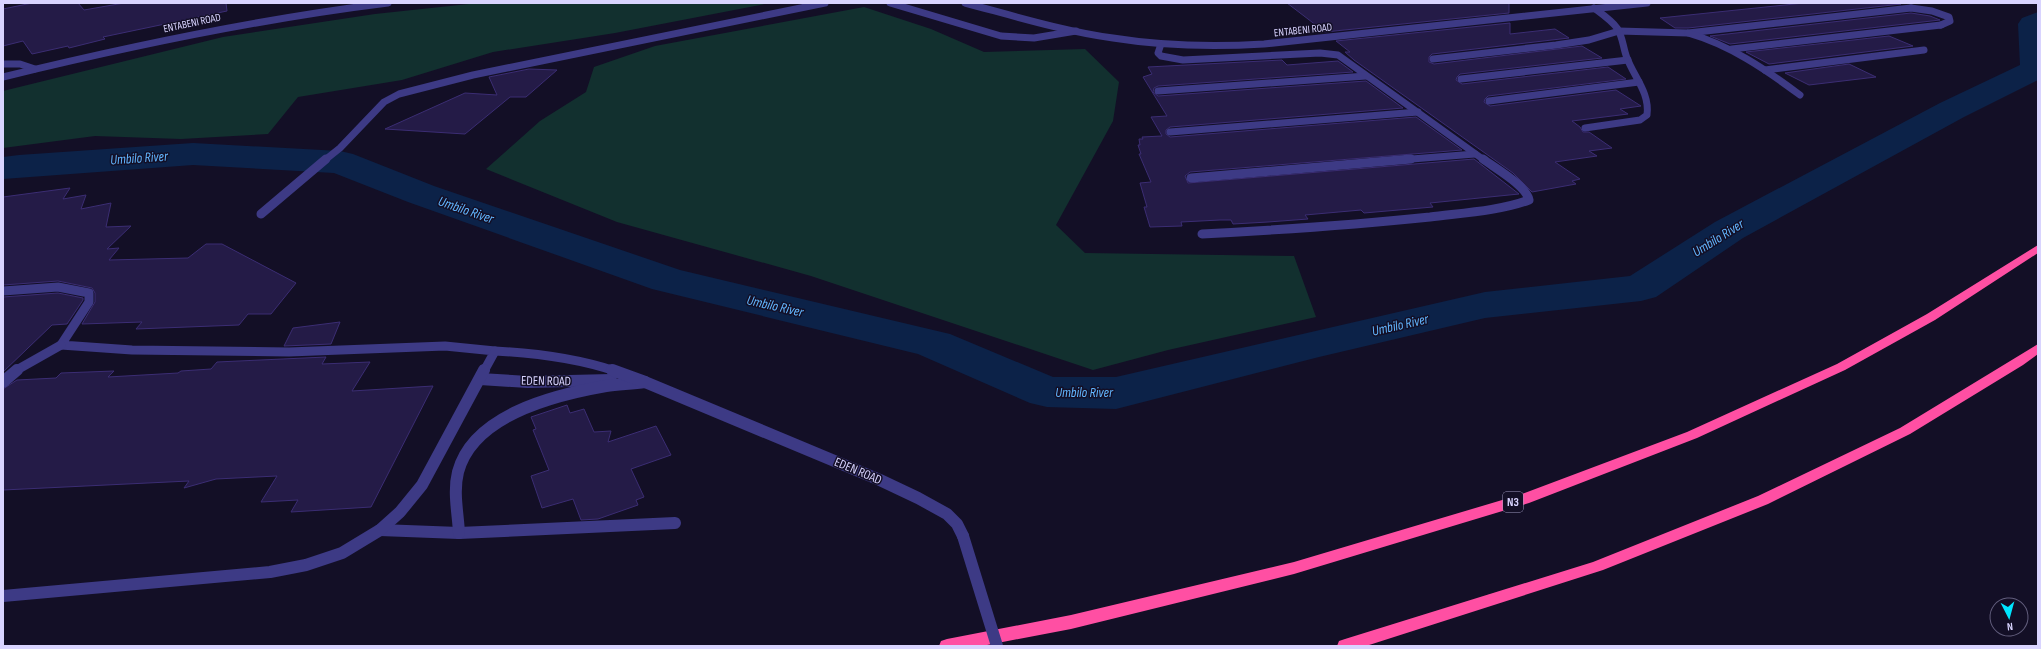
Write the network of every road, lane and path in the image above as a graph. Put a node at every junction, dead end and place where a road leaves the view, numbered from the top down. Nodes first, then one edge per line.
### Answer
1 (388, 3) edge
2 (825, 3) edge
3 (890, 3) edge
4 (965, 3) edge
5 (979, 3) edge
6 (1647, 3) edge
7 (986, 8) junction
8 (1594, 8) junction
9 (1076, 31) junction
10 (1619, 31) junction
11 (1688, 33) junction
12 (1162, 44) junction
13 (1732, 49) junction
14 (1924, 50) dead end
15 (1433, 59) dead end
16 (1628, 60) junction
17 (3, 64) edge
18 (35, 69) junction
19 (1765, 70) junction
20 (1366, 76) junction
21 (3, 77) edge
22 (1461, 78) dead end
23 (1639, 82) junction
24 (1158, 91) dead end
25 (1800, 95) dead end
26 (1489, 101) dead end
27 (1418, 112) junction
28 (1585, 128) dead end
29 (1170, 132) dead end
30 (1475, 154) junction
31 (1191, 178) dead end
32 (261, 214) dead end
33 (1202, 234) dead end
34 (2038, 248) edge
35 (3, 291) edge
36 (61, 345) junction
37 (2038, 348) edge
38 (495, 351) junction
39 (480, 379) junction
40 (640, 380) junction
41 (3, 382) edge
42 (675, 523) dead end
43 (380, 530) junction
44 (459, 533) junction
45 (3, 596) edge
46 (946, 646) edge
47 (997, 646) edge
48 (1345, 646) edge

1 - 18 street, ENTABENI ROAD
2 - 32 street
3 - 9 street
4 - 7 street, ENTABENI ROAD
5 - 7 street
6 - 8 street, ENTABENI ROAD
7 - 9 street, ENTABENI ROAD
8 - 10 street
8 - 12 street, ENTABENI ROAD
9 - 12 street, ENTABENI ROAD
10 - 11 street
10 - 15 street
10 - 16 street
11 - 13 street
11 - 13 street
12 - 20 street
13 - 19 street
14 - 19 street
16 - 22 street
16 - 23 street
17 - 18 street
18 - 21 street, ENTABENI ROAD
19 - 25 street
20 - 24 street
20 - 27 street
23 - 26 street
23 - 28 street
27 - 29 street
27 - 30 street
30 - 31 street
30 - 33 street
34 - 46 highway, N3
35 - 36 street
36 - 38 street, EDEN ROAD
36 - 41 street
37 - 48 highway
38 - 39 street
38 - 40 street, EDEN ROAD
39 - 40 street, EDEN ROAD
39 - 43 street
40 - 44 street
40 - 47 street, EDEN ROAD, bridge
42 - 44 street
43 - 44 street
43 - 45 street

